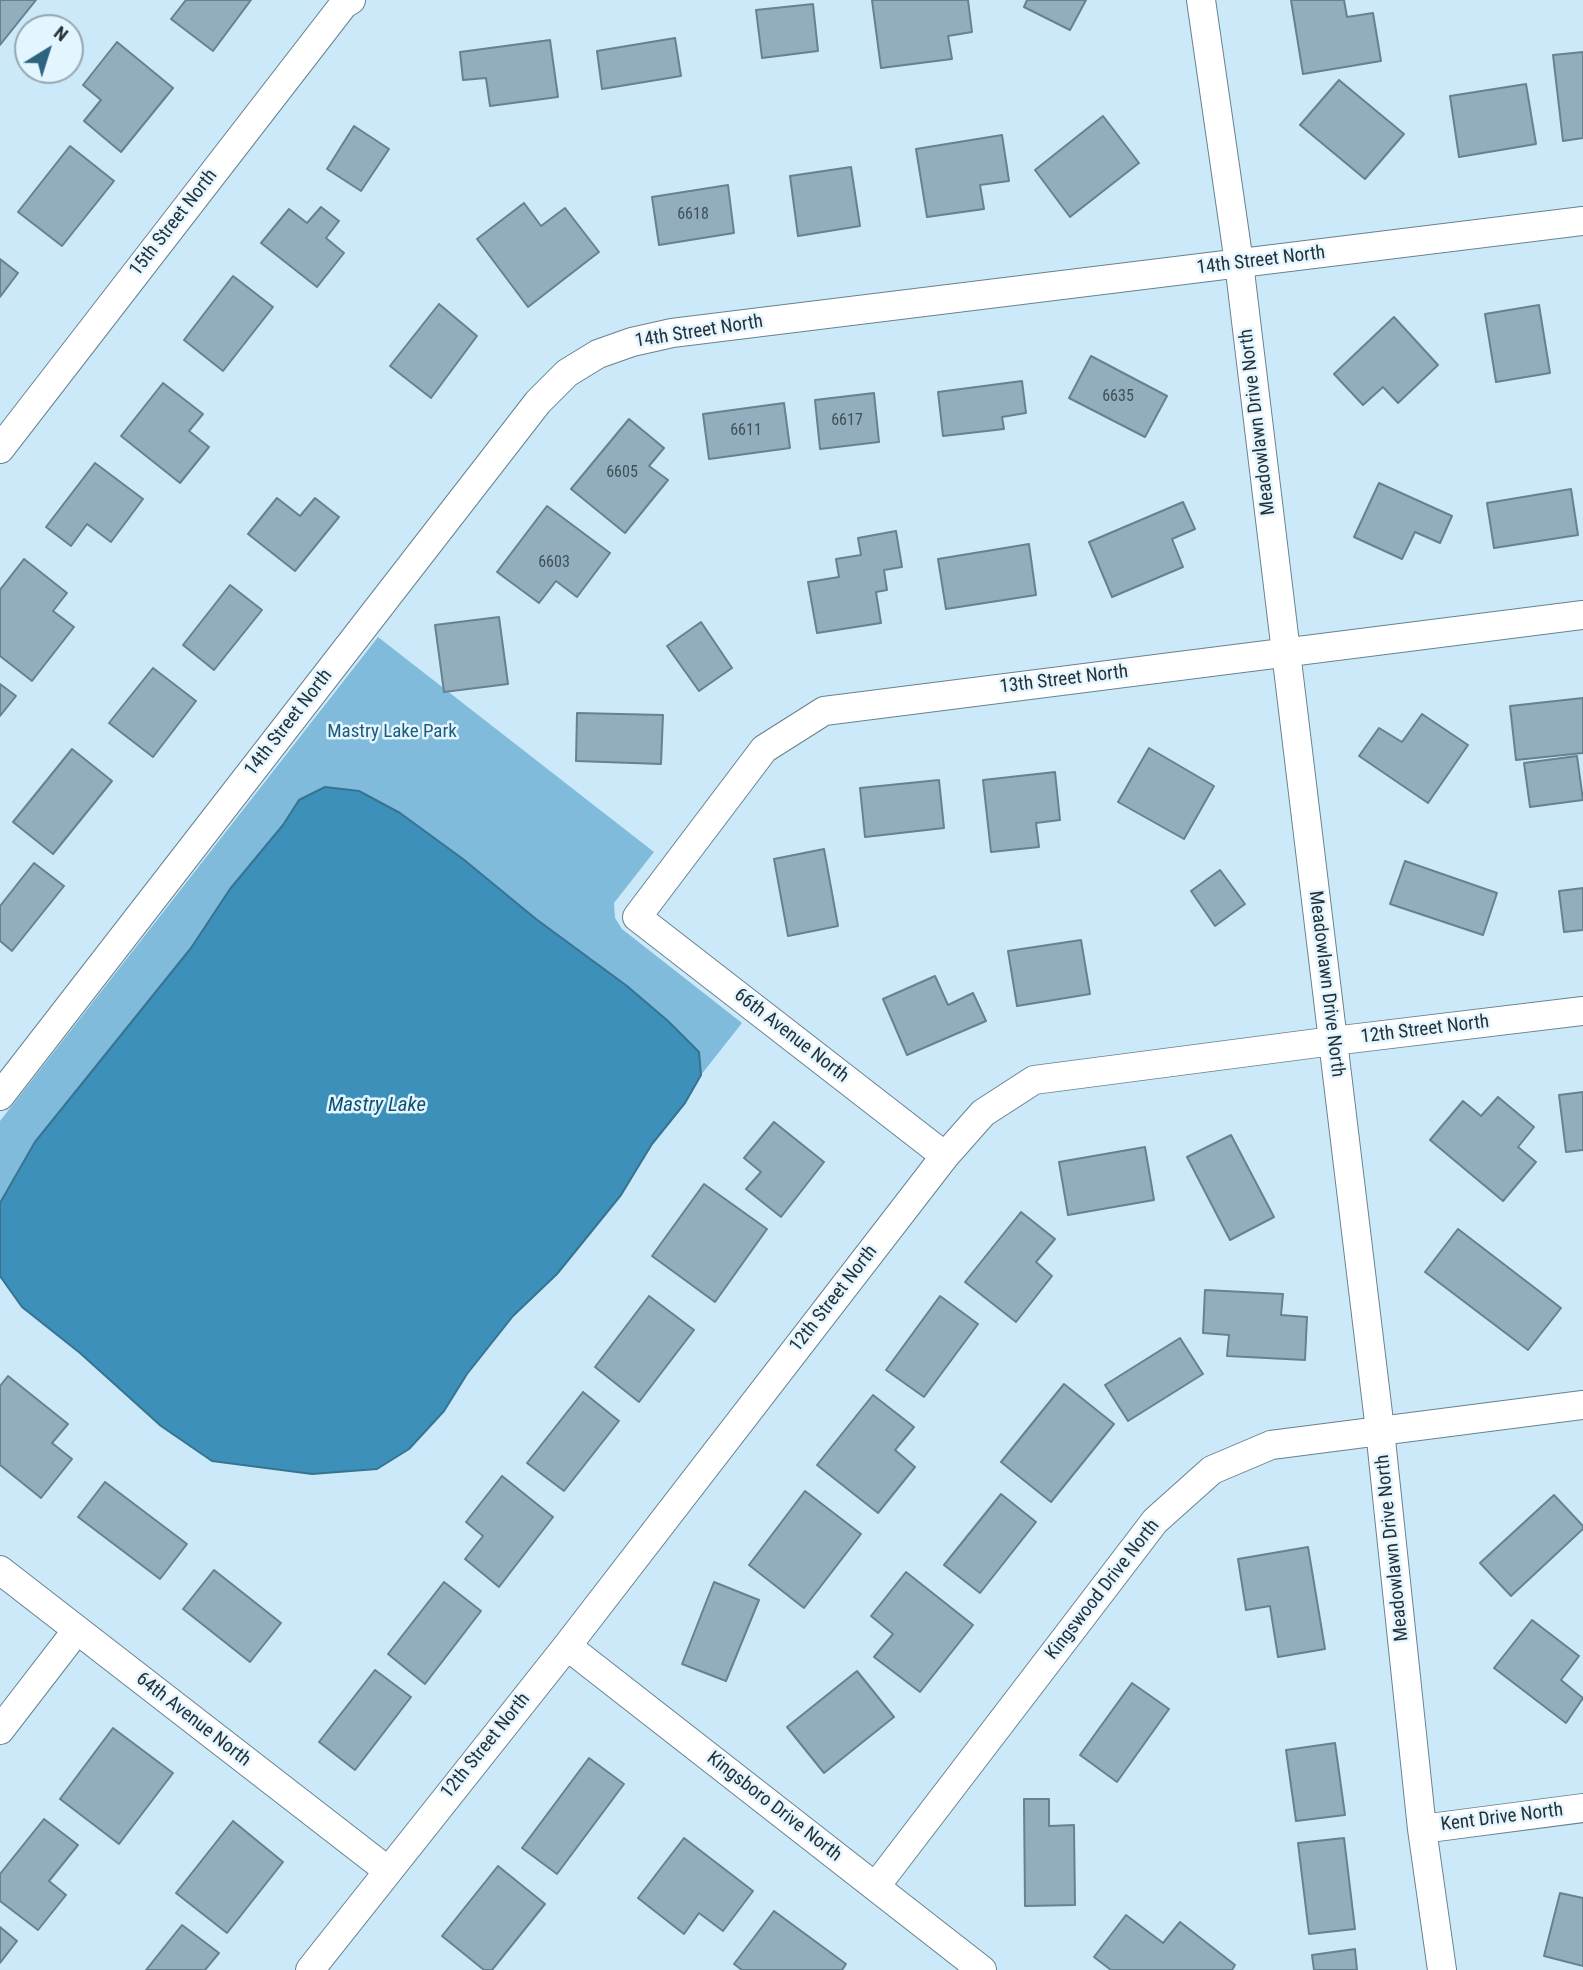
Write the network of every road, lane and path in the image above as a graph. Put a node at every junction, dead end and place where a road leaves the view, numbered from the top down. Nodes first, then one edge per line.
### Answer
1 (351, 0) edge
2 (1201, 0) edge
3 (1583, 221) edge
4 (1239, 263) junction
5 (0, 449) edge
6 (1583, 615) edge
7 (1285, 652) junction
8 (637, 917) joint
9 (1583, 1011) edge
10 (1333, 1041) junction
11 (0, 1096) edge
12 (945, 1156) junction
13 (1583, 1405) edge
14 (1380, 1430) junction
15 (0, 1570) edge
16 (77, 1630) junction
17 (567, 1646) junction
18 (0, 1730) edge
19 (1583, 1808) edge
20 (1422, 1829) junction
21 (387, 1870) junction
22 (876, 1886) junction
23 (310, 1970) edge
24 (982, 1970) edge
25 (1442, 1970) edge

1 - 5 street, 15th Street North
2 - 4 street, Meadowlawn Drive North
3 - 4 street, 14th Street North
4 - 7 street, Meadowlawn Drive North
4 - 11 street, 14th Street North
6 - 7 street, 13th Street North
7 - 8 street, 13th Street North
7 - 10 street, Meadowlawn Drive North
8 - 12 street, 66th Avenue North
9 - 10 street, 12th Street North
10 - 12 street, 12th Street North
10 - 14 street, Meadowlawn Drive North
12 - 17 street, 12th Street North
13 - 14 street, Kingswood Drive North
14 - 20 street, Meadowlawn Drive North
14 - 22 street, Kingswood Drive North
15 - 16 street, 64th Avenue North
16 - 18 street
16 - 21 street, 64th Avenue North
17 - 21 street, 12th Street North
17 - 22 street, Kingsboro Drive North
19 - 20 street, Kent Drive North
20 - 25 street, Meadowlawn Drive North
21 - 23 street, 12th Street North
22 - 24 street, Kingsboro Drive North

